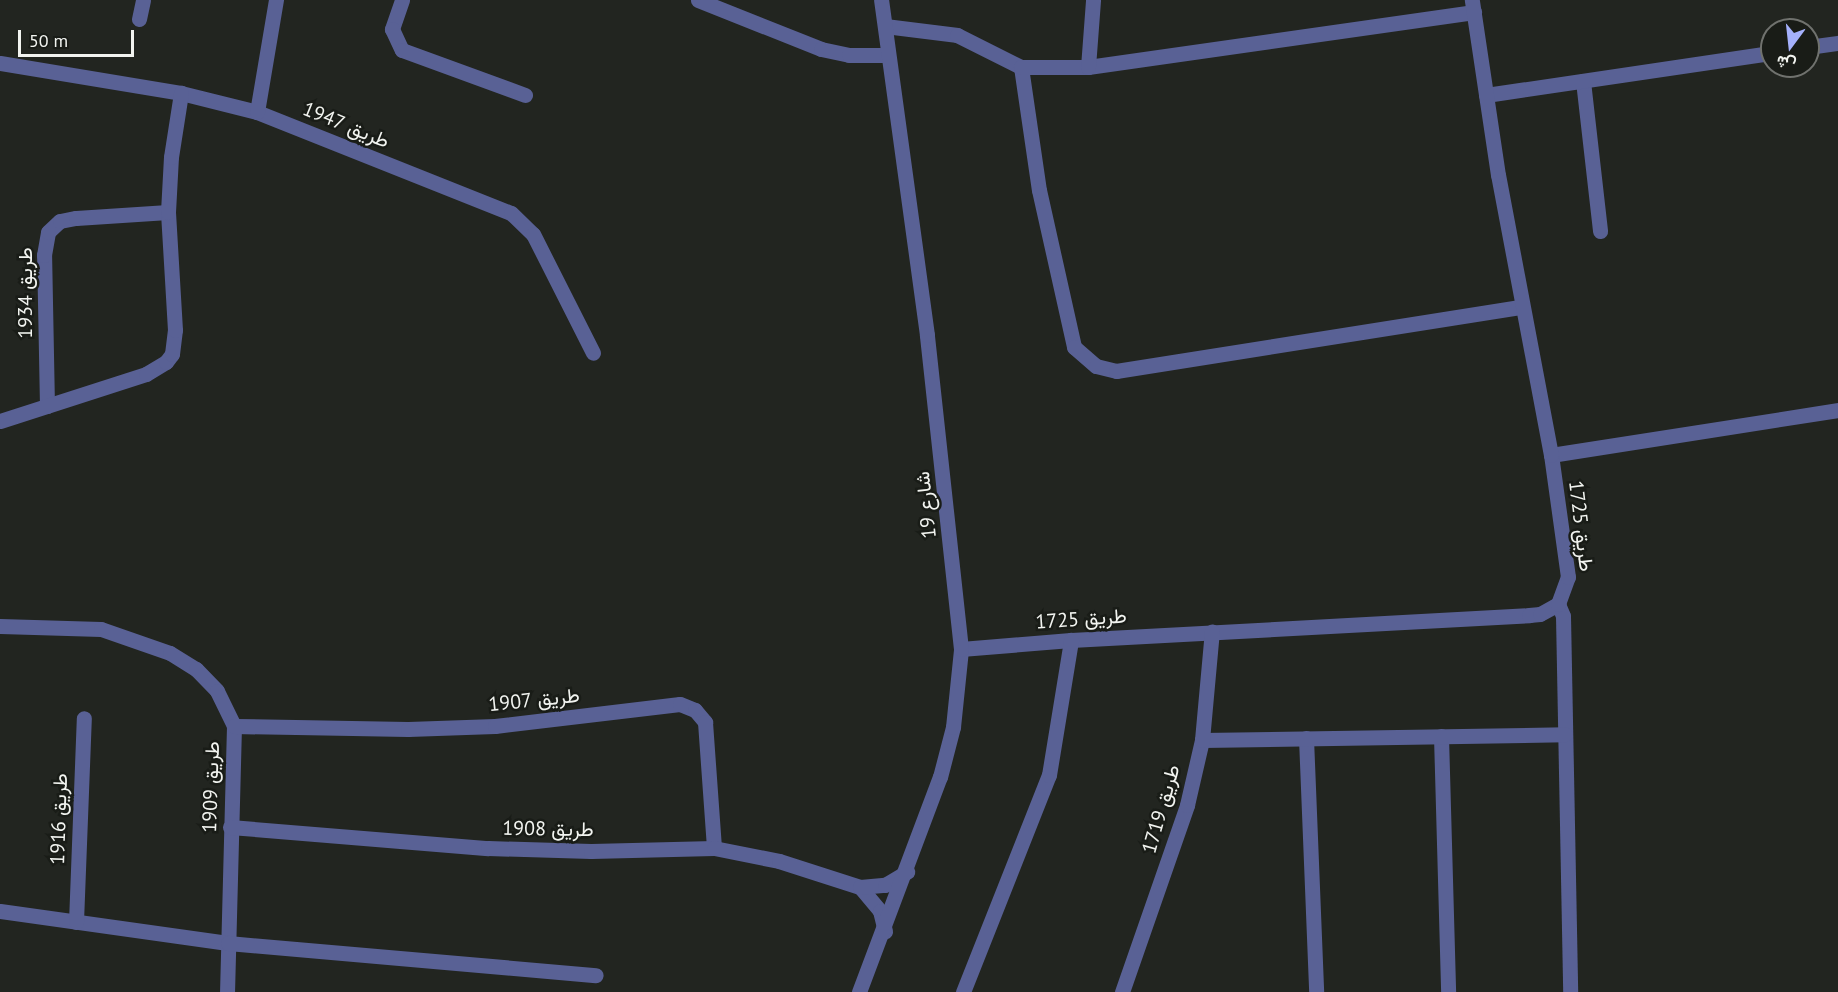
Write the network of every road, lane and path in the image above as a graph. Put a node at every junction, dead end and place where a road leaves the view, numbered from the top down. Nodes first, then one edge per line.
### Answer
1 (143, 0) edge
2 (276, 0) edge
3 (402, 0) edge
4 (698, 0) edge
5 (881, 0) edge
6 (1093, 0) edge
7 (1473, 6) edge
8 (140, 19) dead end
9 (885, 26) junction
10 (1838, 43) edge
11 (1820, 45) edge
12 (888, 55) junction
13 (1760, 55) edge
14 (0, 63) edge
15 (1021, 67) junction
16 (1088, 67) junction
17 (1583, 81) junction
18 (181, 93) junction
19 (525, 95) dead end
20 (1486, 95) junction
21 (257, 112) junction
22 (168, 212) junction
23 (1600, 231) dead end
24 (1520, 307) junction
25 (593, 354) dead end
26 (47, 406) junction
27 (1838, 410) edge
28 (0, 421) edge
29 (1551, 455) junction
30 (1558, 604) junction
31 (0, 626) edge
32 (1212, 631) junction
33 (1071, 640) junction
34 (961, 649) junction
35 (84, 718) dead end
36 (234, 726) junction
37 (1565, 734) junction
38 (1441, 736) junction
39 (1306, 738) junction
40 (1202, 740) junction
41 (230, 827) junction
42 (714, 848) junction
43 (907, 872) junction
44 (860, 887) junction
45 (0, 911) edge
46 (76, 921) junction
47 (885, 931) junction
48 (228, 943) junction
49 (596, 975) dead end
50 (226, 992) edge
51 (859, 992) edge
52 (963, 992) edge
53 (1122, 992) edge
54 (1317, 992) edge
55 (1448, 992) edge
56 (1570, 992) edge

1 - 8 street
2 - 21 street
3 - 19 street
4 - 12 street
5 - 9 street, شارع 19
6 - 16 street
7 - 16 street
7 - 20 street, طريق 1725
9 - 12 street, شارع 19
9 - 15 street
10 - 11 street
12 - 34 street, شارع 19
13 - 17 street
14 - 18 street, طريق 1947
15 - 16 street
15 - 24 street
17 - 20 street
17 - 23 street
18 - 21 street, طريق 1947
18 - 22 street
20 - 24 street, طريق 1725
21 - 25 street, طريق 1947
22 - 26 street
22 - 26 street, طريق 1934
24 - 29 street, طريق 1725
26 - 28 street
27 - 29 street
29 - 30 street, طريق 1725
30 - 32 street, طريق 1725
30 - 37 street
31 - 36 street, طريق 1909
32 - 33 street, طريق 1725
32 - 40 street, طريق 1719
33 - 34 street, طريق 1725
33 - 52 street
34 - 43 street, شارع 19
35 - 46 street, طريق 1916
36 - 41 street, طريق 1909
36 - 42 street, طريق 1907
37 - 38 street
37 - 56 street
38 - 39 street
38 - 55 street
39 - 40 street
39 - 54 street
40 - 53 street, طريق 1719
41 - 42 street, طريق 1908
41 - 48 street, طريق 1909
42 - 44 street, طريق 1908
43 - 44 street, طريق 1908
43 - 47 street, شارع 19
44 - 47 street
45 - 46 street
46 - 48 street
47 - 51 street, شارع 19
48 - 49 street
48 - 50 street, طريق 1909

